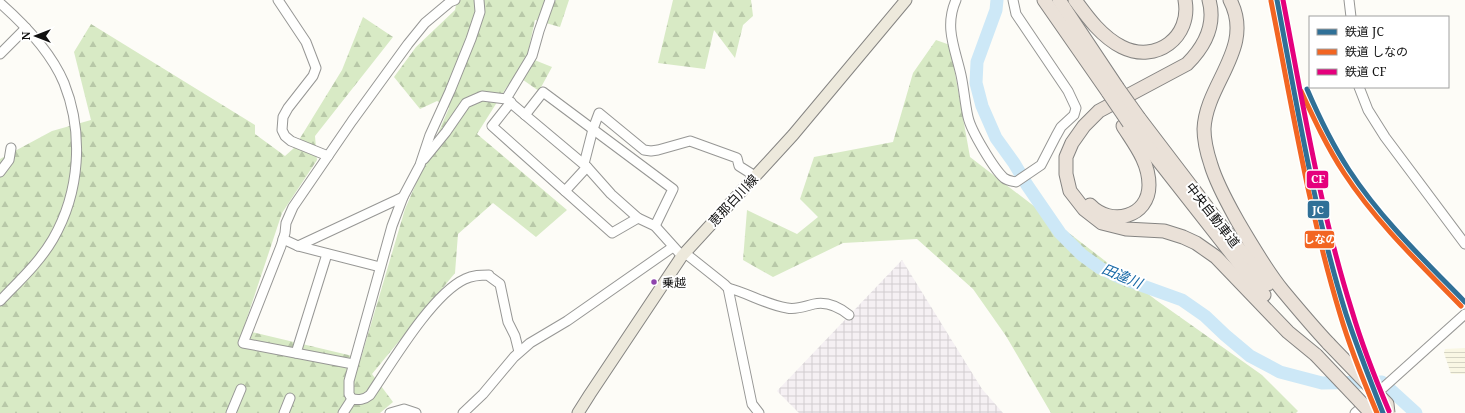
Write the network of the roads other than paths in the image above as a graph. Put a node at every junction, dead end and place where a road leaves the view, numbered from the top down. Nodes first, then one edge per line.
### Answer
1 (278, 0) edge
2 (455, 0) edge
3 (479, 0) edge
4 (550, 0) edge
5 (906, 0) edge
6 (956, 0) edge
7 (1014, 0) edge
8 (1044, 0) edge
9 (1059, 0) edge
10 (1075, 0) edge
11 (1185, 0) edge
12 (1209, 0) edge
13 (1217, 0) edge
14 (1230, 0) edge
15 (1349, 0) edge
16 (0, 3) edge
17 (1350, 16) edge
18 (26, 28) junction
19 (0, 54) edge
20 (1359, 88) edge
21 (1109, 92) junction
22 (508, 100) junction
23 (525, 115) junction
24 (1131, 122) junction
25 (593, 129) junction
26 (11, 148) dead end
27 (328, 156) junction
28 (420, 165) junction
29 (586, 165) junction
30 (0, 172) edge
31 (756, 176) junction
32 (565, 191) junction
33 (403, 197) junction
34 (638, 218) junction
35 (656, 226) junction
36 (283, 239) junction
37 (1465, 244) edge
38 (298, 246) junction
39 (673, 248) junction
40 (327, 254) junction
41 (683, 255) junction
42 (380, 267) junction
43 (728, 288) junction
44 (0, 301) edge
45 (1465, 314) edge
46 (849, 315) dead end
47 (1323, 350) junction
48 (519, 352) junction
49 (296, 353) junction
50 (353, 364) junction
51 (241, 389) dead end
52 (290, 398) dead end
53 (352, 399) junction
54 (231, 413) edge
55 (284, 413) edge
56 (343, 413) edge
57 (390, 413) edge
58 (416, 413) edge
59 (463, 413) edge
60 (578, 413) edge
61 (759, 413) edge
62 (1355, 413) edge
63 (1371, 413) edge
64 (1388, 413) edge

1 - 27 street
2 - 27 street
3 - 28 street
4 - 22 street
5 - 31 main road, 恵那白川線
6 - 7 street
8 - 21 highway, 中央自動車道
9 - 21 highway, 中央自動車道
10 - 11 highway
12 - 47 highway
13 - 24 highway
14 - 47 highway
15 - 17 street
16 - 18 street
18 - 19 street
18 - 44 street
20 - 37 street
21 - 24 highway, 中央自動車道, bridge
22 - 23 street
22 - 28 street
22 - 32 street
23 - 25 street
23 - 29 street
24 - 47 highway, 中央自動車道
25 - 29 street
25 - 31 street
25 - 35 street
26 - 30 street
27 - 36 street
28 - 33 street
29 - 32 street
29 - 34 street
31 - 41 main road, 恵那白川線
32 - 34 street
33 - 38 street
33 - 42 street
34 - 35 street
35 - 39 street
36 - 38 street
36 - 49 street
38 - 40 street
39 - 41 street
39 - 48 street
40 - 42 street
40 - 49 street
41 - 43 street
41 - 60 main road, 恵那白川線
42 - 50 street
43 - 46 street
43 - 61 street
45 - 62 street
47 - 63 highway, 中央自動車道, bridge
47 - 64 highway, 中央自動車道
48 - 53 street
48 - 59 street
49 - 50 street
50 - 53 street
51 - 54 street
52 - 55 street
53 - 56 street
57 - 58 street

